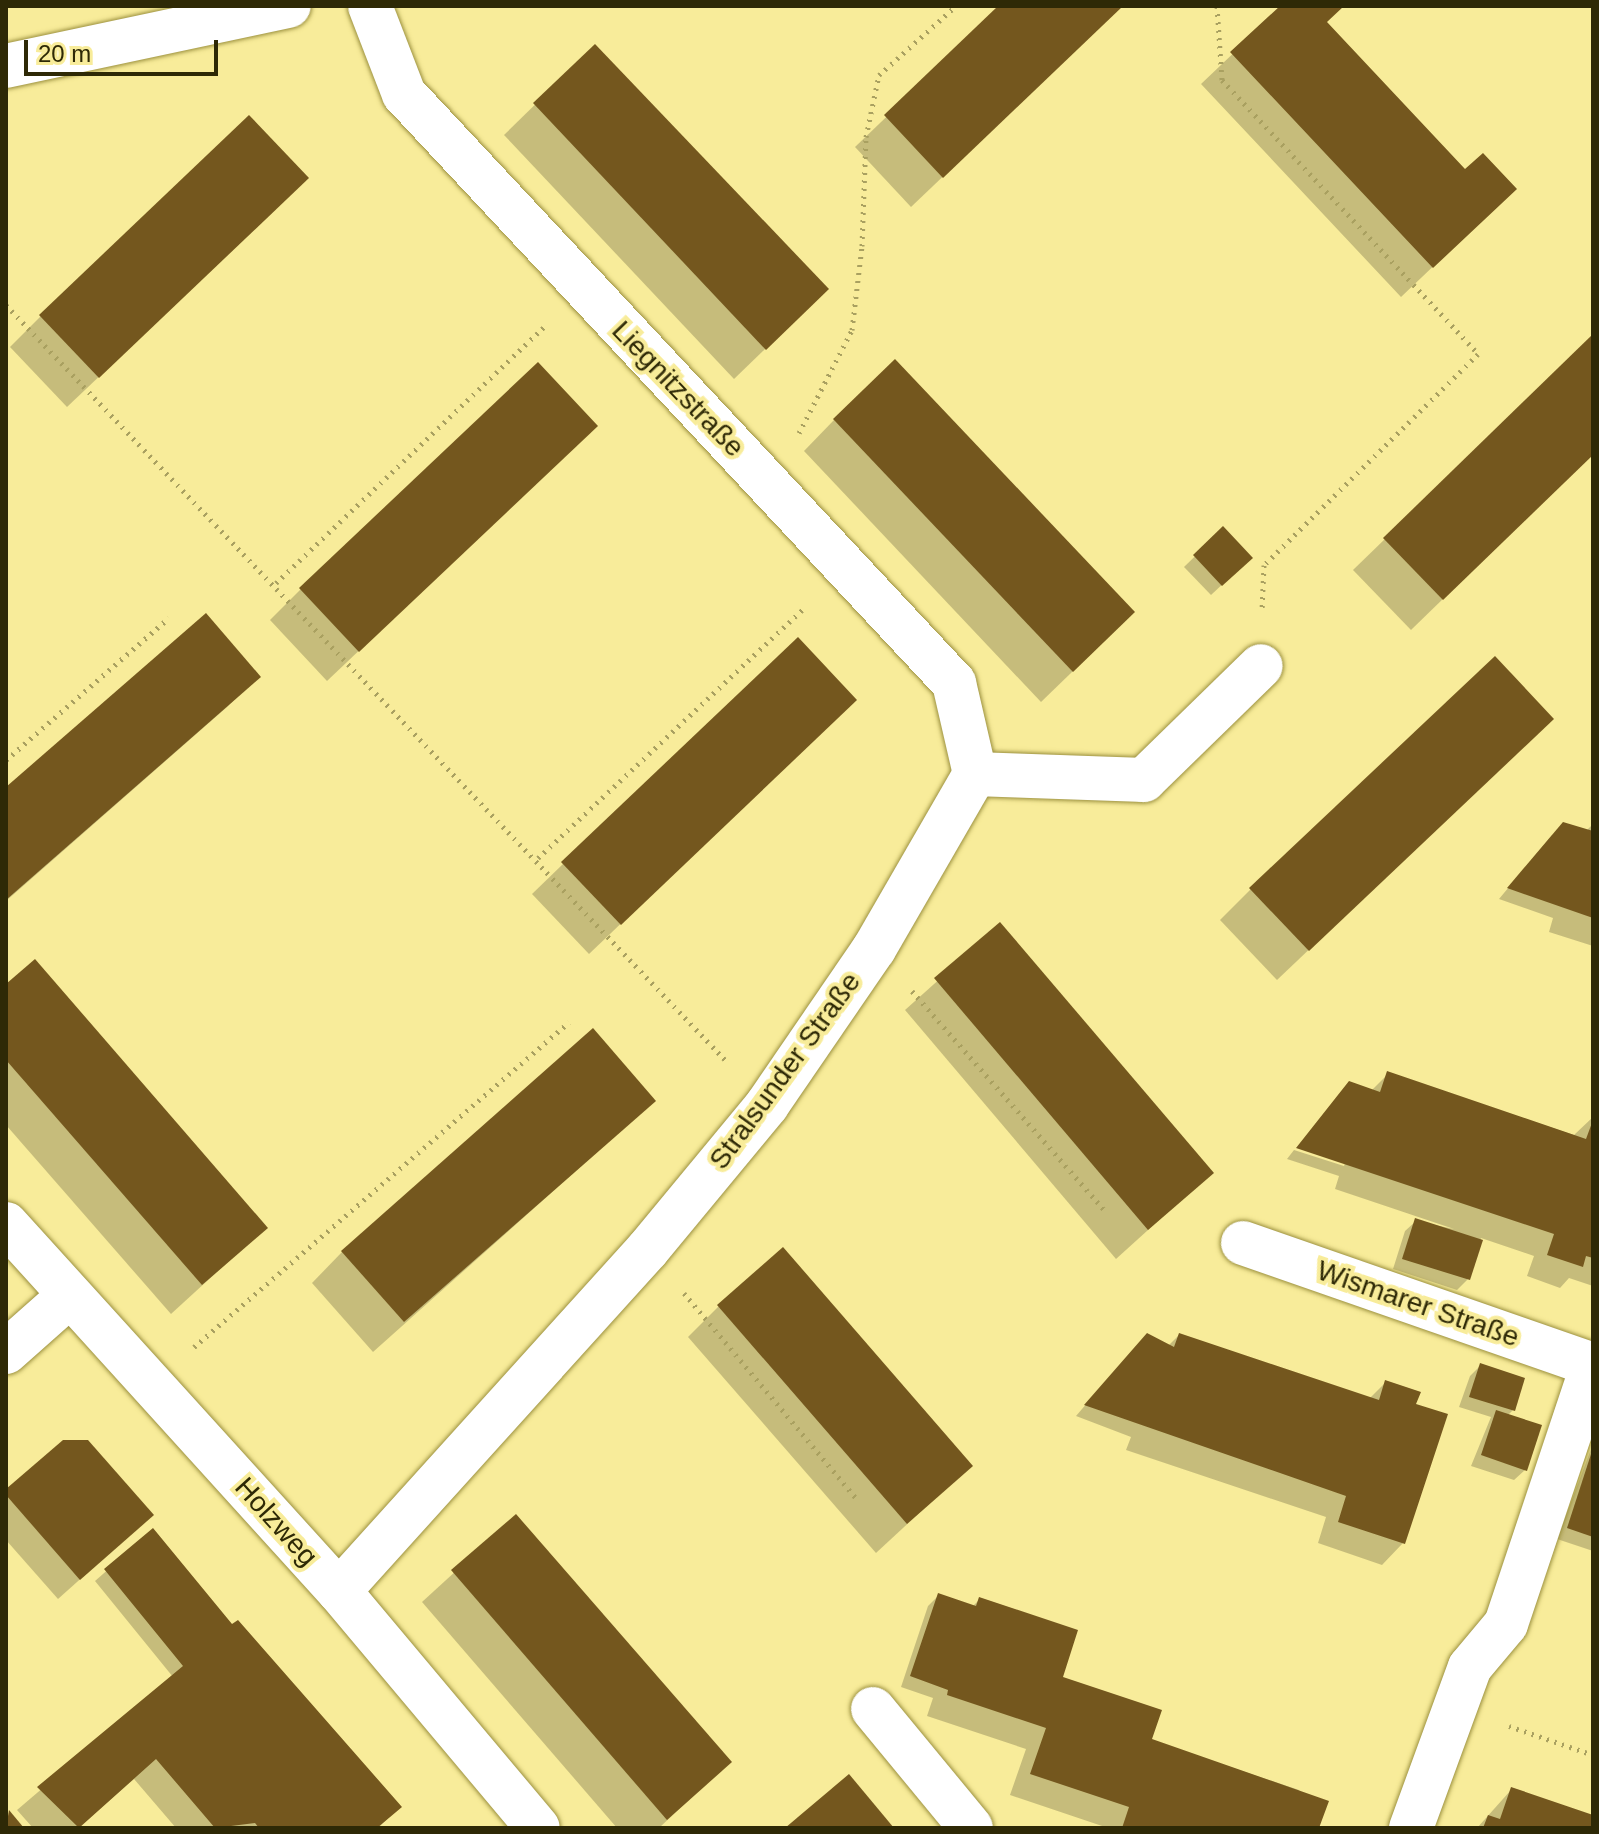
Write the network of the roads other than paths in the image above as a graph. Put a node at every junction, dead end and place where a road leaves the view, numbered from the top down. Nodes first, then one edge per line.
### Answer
1 (289, 6) edge
2 (370, 6) edge
3 (6, 66) edge
4 (1261, 666) road end
5 (975, 774) junction
6 (6, 1224) edge
7 (1243, 1243) dead end
8 (69, 1296) junction
9 (6, 1352) edge
10 (1593, 1364) edge
11 (339, 1591) junction
12 (873, 1709) dead end
13 (538, 1828) edge
14 (971, 1828) edge
15 (1411, 1828) edge

1 - 3 street
2 - 5 street, Liegnitzstraße
4 - 5 street
5 - 11 street, Stralsunder Straße
6 - 8 street, Holzweg
7 - 10 street, Wismarer Straße
8 - 9 street
8 - 11 street, Holzweg
10 - 15 street, Wismarer Straße
11 - 13 street, Holzweg
12 - 14 street

